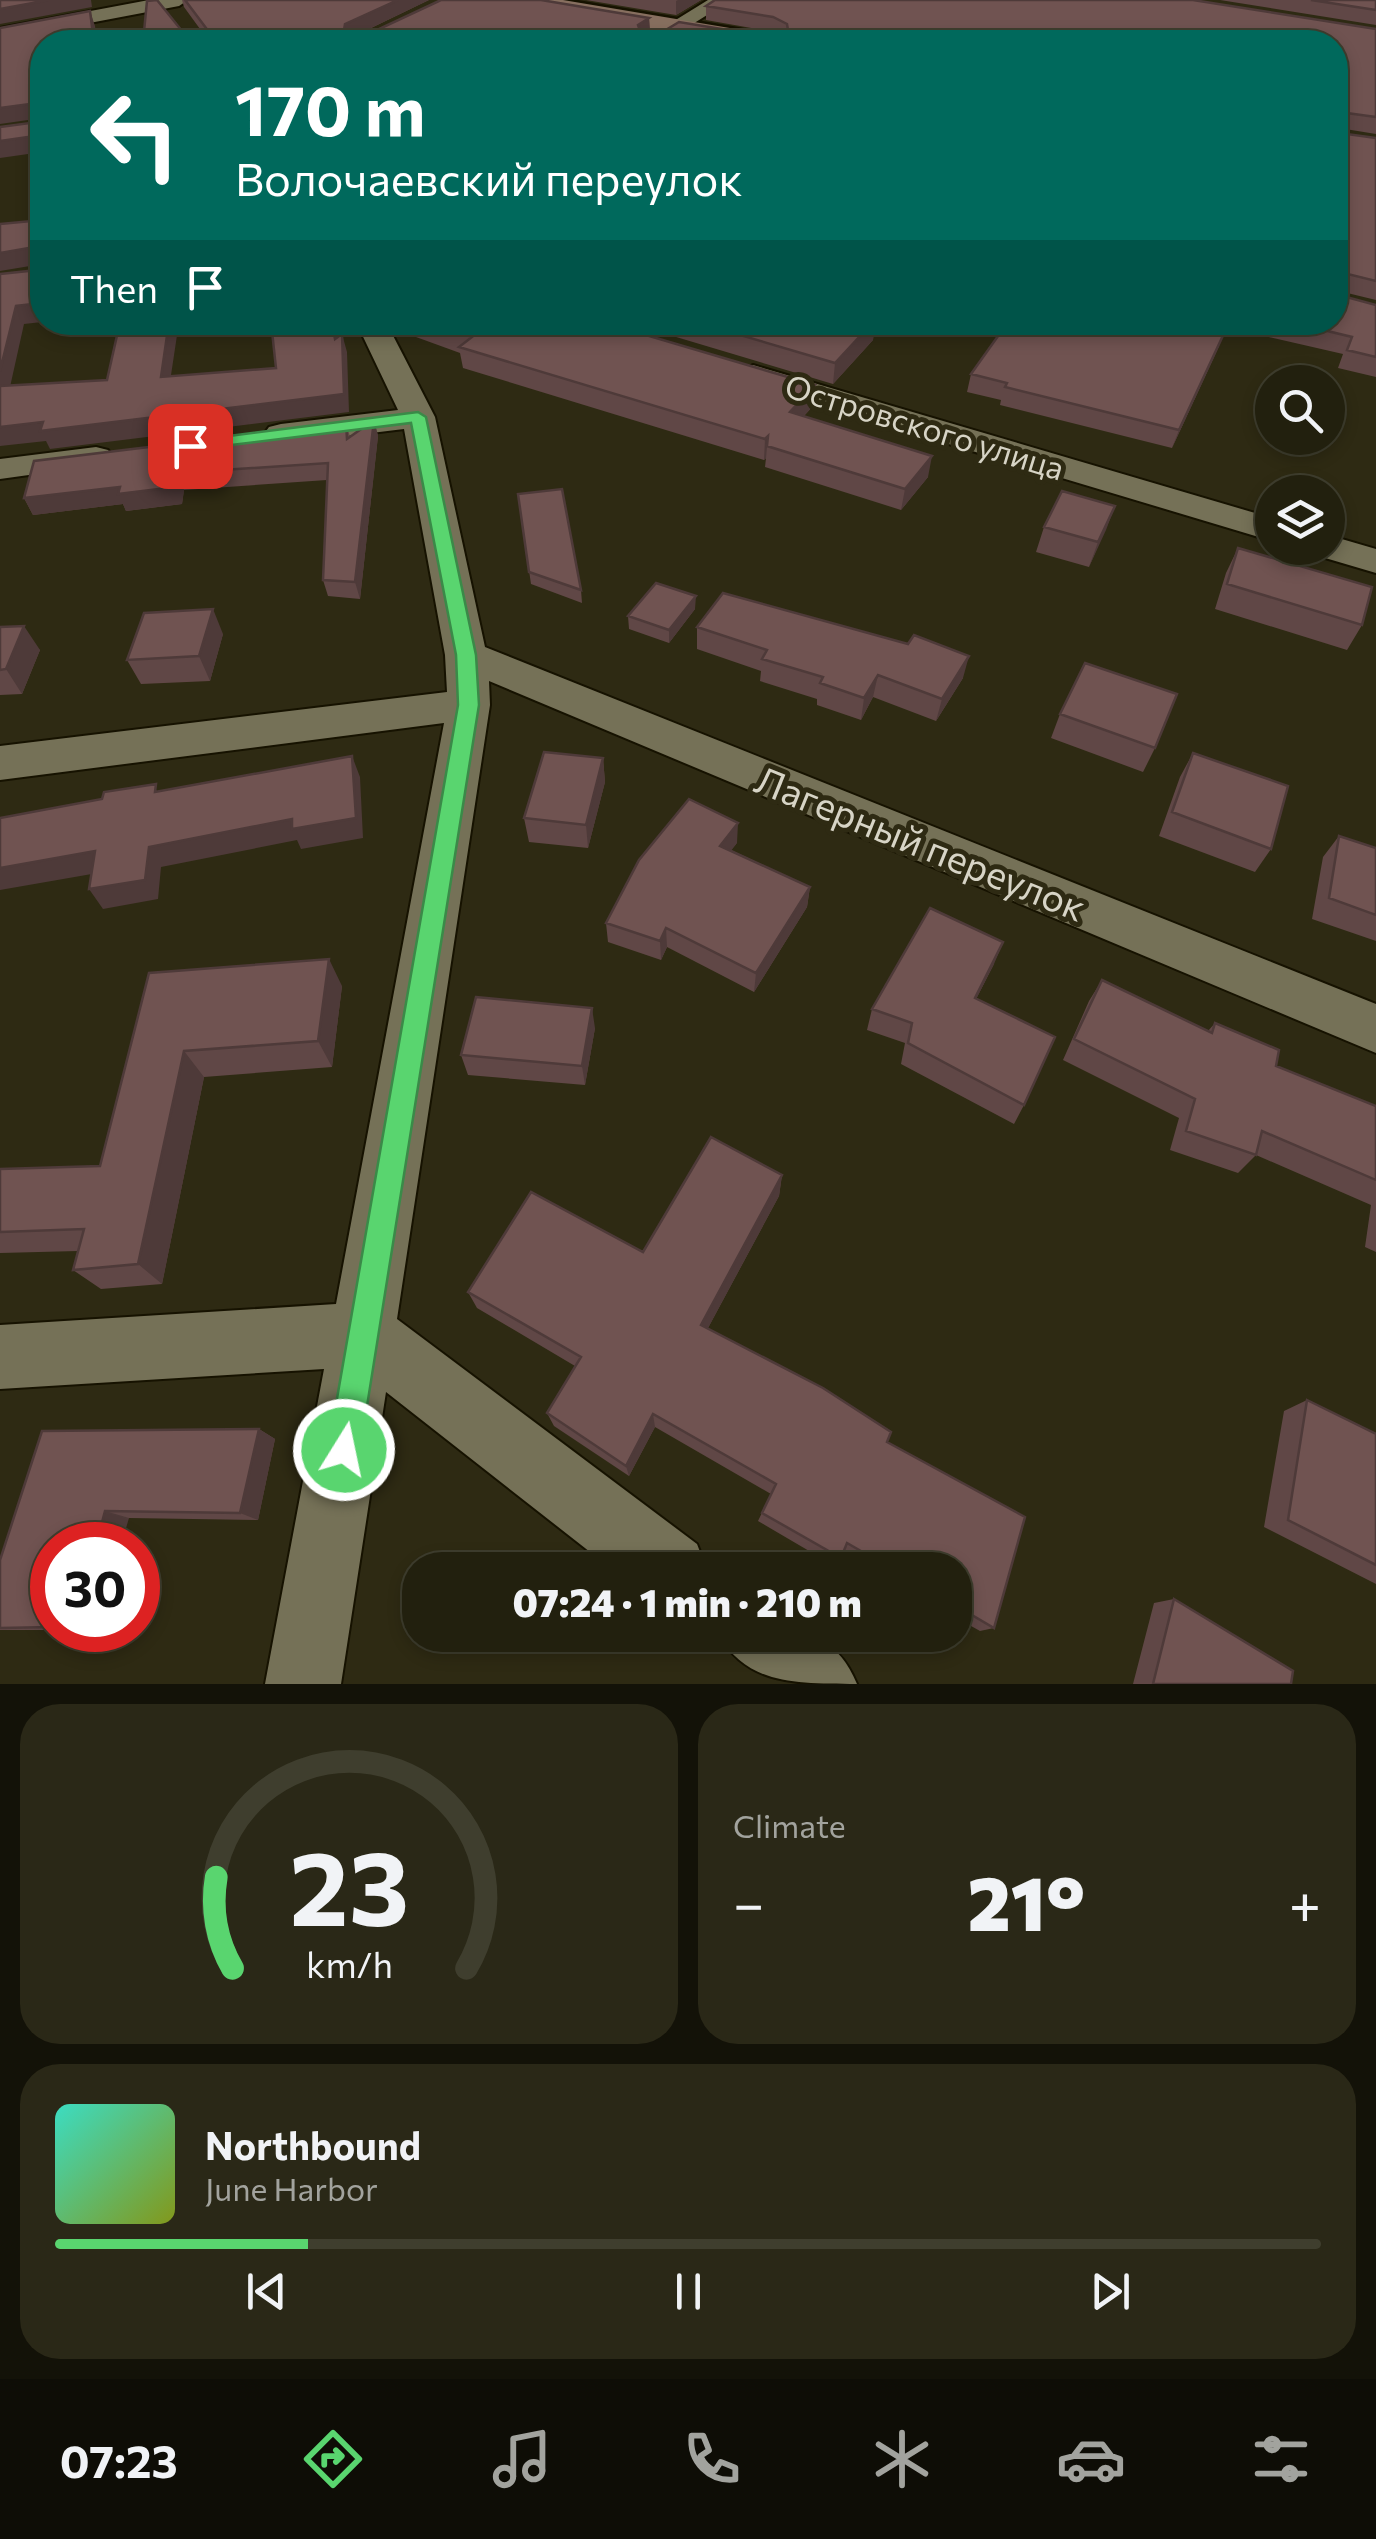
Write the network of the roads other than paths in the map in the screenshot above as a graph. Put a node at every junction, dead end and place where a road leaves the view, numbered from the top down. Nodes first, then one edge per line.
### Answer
1 (524, 0) edge
2 (722, 0) edge
3 (174, 6) edge
4 (678, 26) junction
5 (671, 30) edge
6 (702, 30) edge
7 (0, 34) edge
8 (378, 335) edge
9 (728, 368) edge
10 (418, 417) junction
11 (247, 438) edge
12 (133, 452) edge
13 (0, 469) edge
14 (1255, 525) edge
15 (1345, 552) edge
16 (1376, 561) edge
17 (467, 680) junction
18 (0, 763) edge
19 (1376, 1029) edge
20 (364, 1334) junction
21 (0, 1357) edge
22 (648, 1552) edge
23 (778, 1652) edge
24 (304, 1684) edge
25 (820, 1684) edge

1 - 4 main road
2 - 4 street
3 - 7 street
4 - 5 street
4 - 6 main road
8 - 10 street
9 - 14 street, Островского улица
10 - 11 street
10 - 17 street
12 - 13 street
15 - 16 street
17 - 18 street, Лагерный переулок
17 - 19 street, Лагерный переулок
17 - 20 street
20 - 21 street
20 - 22 street
20 - 24 street
23 - 25 street

